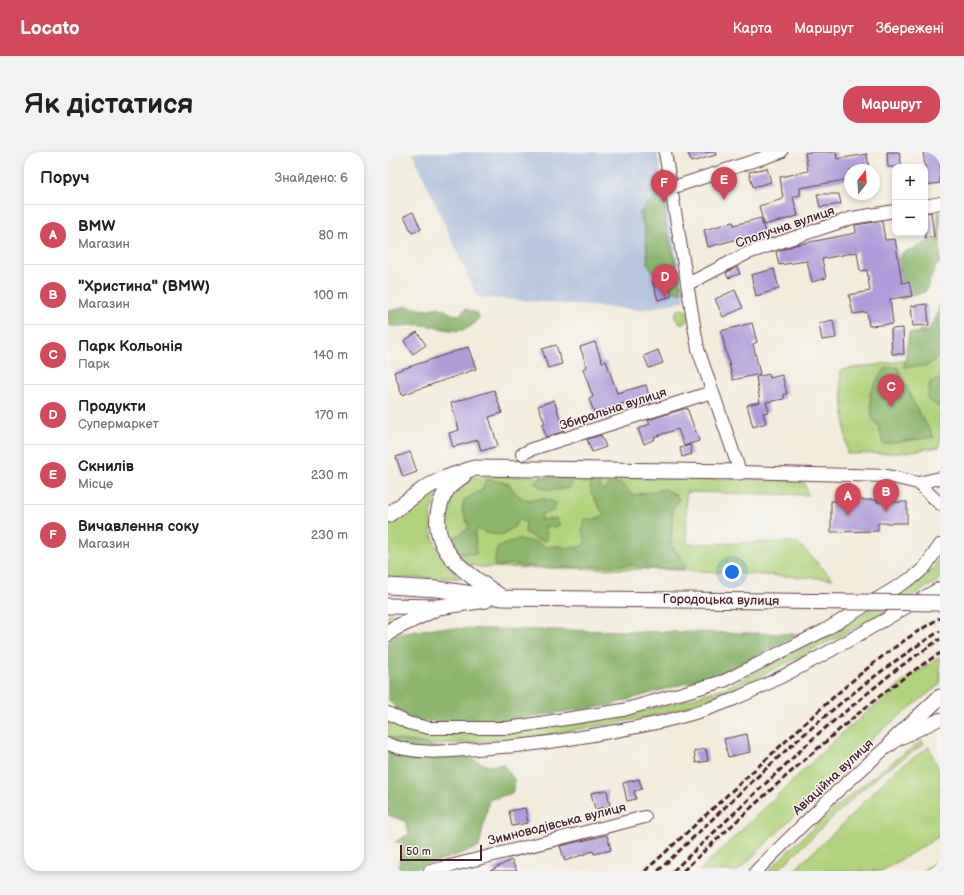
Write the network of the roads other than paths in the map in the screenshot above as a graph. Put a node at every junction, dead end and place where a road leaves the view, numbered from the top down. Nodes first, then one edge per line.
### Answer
1 (665, 152) edge
2 (781, 152) edge
3 (671, 188) junction
4 (940, 203) edge
5 (928, 205) edge
6 (892, 211) edge
7 (688, 284) junction
8 (712, 392) junction
9 (522, 454) dead end
10 (474, 468) junction
11 (740, 472) junction
12 (940, 478) edge
13 (918, 483) junction
14 (940, 504) edge
15 (388, 516) edge
16 (940, 545) edge
17 (388, 586) edge
18 (940, 588) edge
19 (503, 598) junction
20 (940, 603) edge
21 (388, 606) edge
22 (438, 607) junction
23 (388, 634) edge
24 (940, 697) edge
25 (388, 713) edge
26 (940, 719) edge
27 (890, 743) junction
28 (388, 744) edge
29 (645, 817) dead end
30 (430, 871) edge
31 (756, 871) edge

1 - 3 street
2 - 3 street
3 - 7 street
4 - 5 street
6 - 7 street, Сполучна вулиця
7 - 8 street
8 - 9 street, Збиральна вулиця
8 - 11 street
10 - 11 main road
10 - 15 main road
10 - 19 main road
11 - 13 street
12 - 13 street
13 - 14 street
16 - 25 street
17 - 19 main road, Городоцька вулиця
18 - 28 street
19 - 20 main road, Городоцька вулиця, bridge
19 - 22 main road, Городоцька вулиця
21 - 22 main road, Городоцька вулиця
22 - 23 main road
24 - 27 main road
26 - 27 street, Авіаційна вулиця
27 - 31 street, Авіаційна вулиця
29 - 30 street, Зимноводівська вулиця

